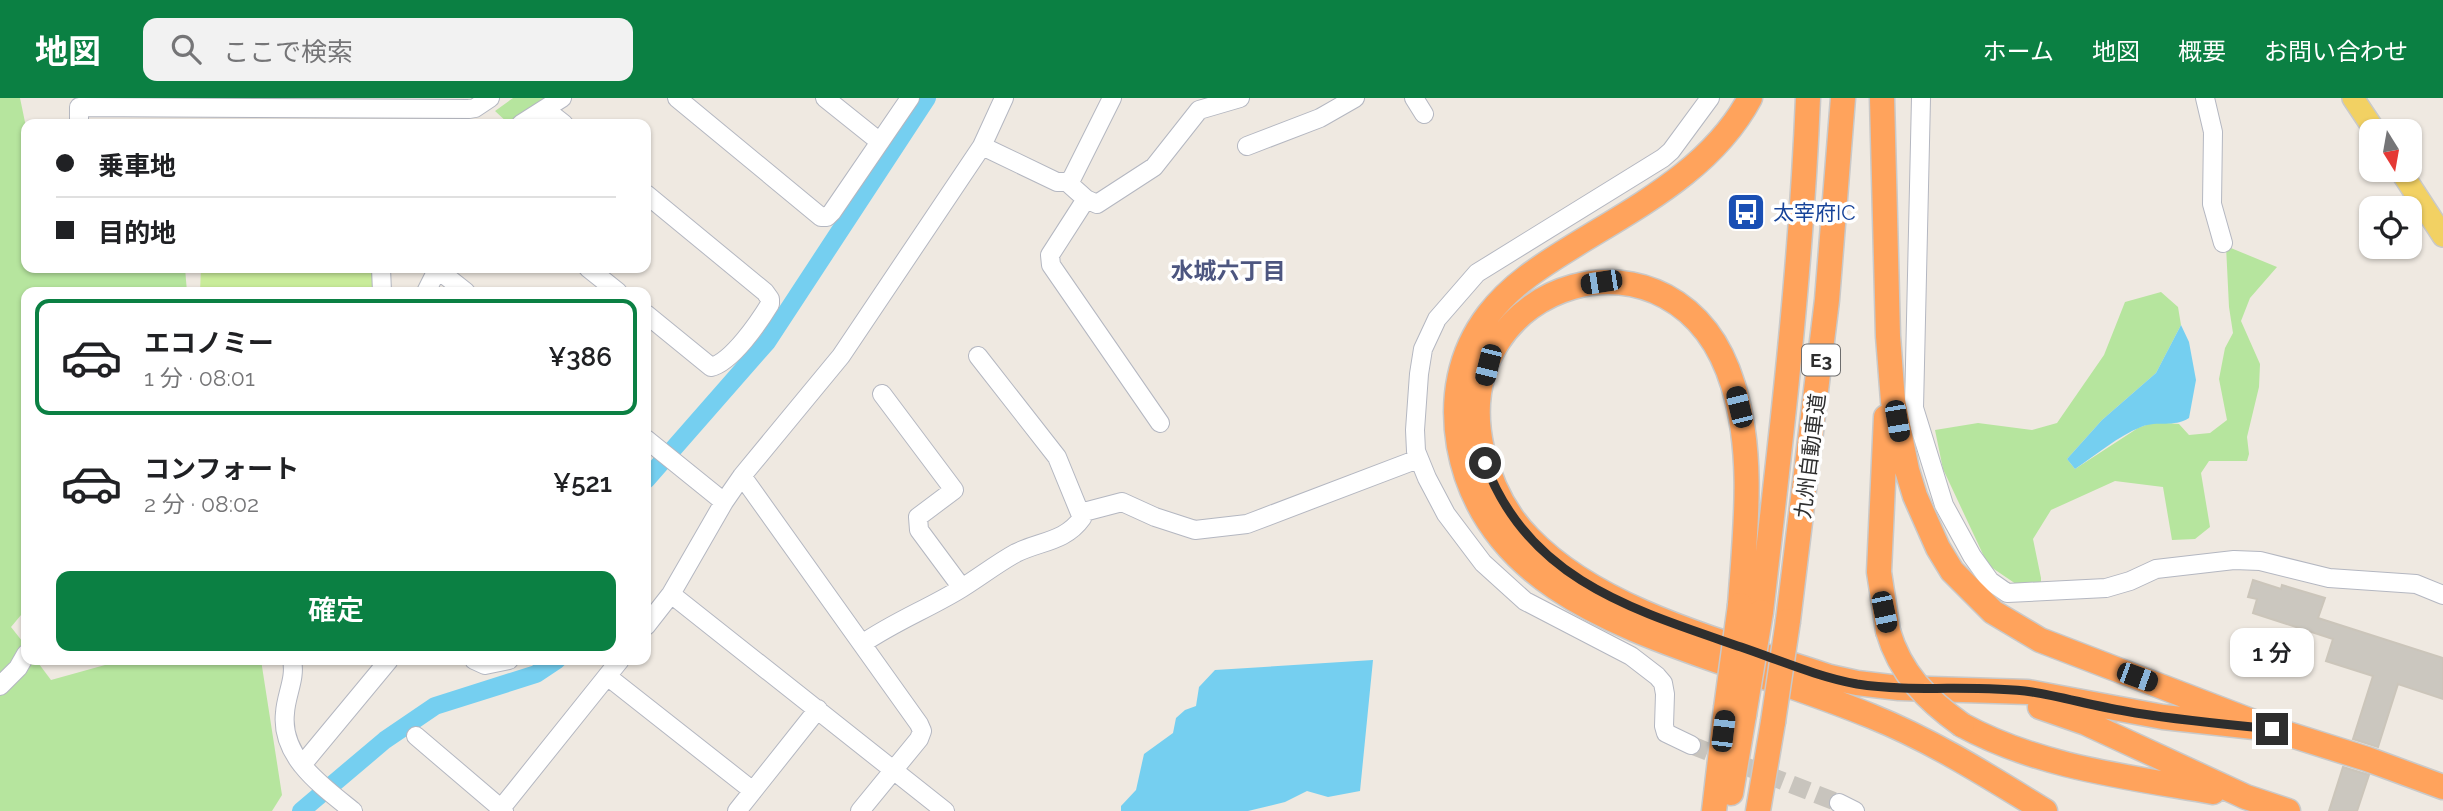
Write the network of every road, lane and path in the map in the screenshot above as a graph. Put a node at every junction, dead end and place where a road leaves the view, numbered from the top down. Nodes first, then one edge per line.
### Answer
1 (490, 98) edge
2 (562, 98) edge
3 (677, 98) edge
4 (825, 98) edge
5 (910, 98) edge
6 (1004, 98) edge
7 (1112, 98) edge
8 (1240, 98) edge
9 (1355, 98) edge
10 (1413, 98) edge
11 (1710, 98) edge
12 (1750, 98) edge
13 (1808, 98) edge
14 (1843, 98) edge
15 (1882, 98) edge
16 (1921, 98) edge
17 (2205, 98) edge
18 (2353, 98) edge
19 (296, 103) edge
20 (545, 109) junction
21 (205, 110) edge
22 (388, 111) edge
23 (1424, 114) dead end
24 (79, 119) edge
25 (529, 119) edge
26 (558, 119) edge
27 (2367, 119) edge
28 (880, 142) junction
29 (982, 146) junction
30 (1247, 146) dead end
31 (1067, 182) junction
32 (2408, 182) edge
33 (651, 198) edge
34 (1086, 200) junction
35 (2443, 236) edge
36 (2223, 243) dead end
37 (443, 273) edge
38 (594, 273) edge
39 (460, 287) edge
40 (612, 287) edge
41 (651, 318) edge
42 (1888, 336) junction
43 (978, 356) dead end
44 (882, 394) dead end
45 (1160, 424) dead end
46 (651, 447) edge
47 (1418, 459) junction
48 (742, 476) junction
49 (724, 502) junction
50 (1080, 513) junction
51 (962, 588) junction
52 (671, 594) junction
53 (2443, 595) edge
54 (1750, 608) junction
55 (651, 620) edge
56 (862, 644) junction
57 (21, 663) edge
58 (293, 665) edge
59 (385, 665) edge
60 (616, 665) edge
61 (607, 676) junction
62 (0, 686) edge
63 (1953, 690) junction
64 (818, 709) junction
65 (1735, 712) junction
66 (2272, 729) junction
67 (416, 736) dead end
68 (1691, 745) tunnel mouth
69 (302, 765) junction
70 (894, 769) junction
71 (2443, 787) edge
72 (753, 791) junction
73 (2246, 797) junction
74 (1839, 803) tunnel mouth
75 (501, 810) edge
76 (353, 811) edge
77 (737, 811) edge
78 (860, 811) edge
79 (945, 811) edge
80 (1714, 811) edge
81 (1728, 811) edge
82 (1758, 811) edge
83 (1855, 811) edge
84 (2045, 811) edge
85 (2288, 811) edge

1 - 22 street
2 - 20 street
3 - 28 street
4 - 28 street
5 - 28 street
6 - 29 street
7 - 31 street
8 - 34 street
9 - 30 street
10 - 23 street
11 - 47 street
12 - 84 highway
13 - 54 highway, 九州自動車道 / E3
14 - 82 highway, 九州自動車道 / E3, bridge
15 - 42 highway
16 - 53 street
17 - 36 street
18 - 27 main road
19 - 21 street
19 - 22 street
20 - 25 street
20 - 26 street
21 - 24 street
29 - 31 street
29 - 48 street
31 - 34 street
32 - 35 main road
33 - 41 street
34 - 45 street
37 - 39 street
38 - 40 street
42 - 66 highway
42 - 73 highway, bridge
43 - 50 street
44 - 51 street
46 - 49 street
47 - 50 street
47 - 68 street
48 - 49 street
48 - 56 street
49 - 52 street
50 - 51 street
51 - 56 street
52 - 55 street
52 - 64 street
54 - 63 highway
54 - 65 highway, 九州自動車道 / E3, bridge
56 - 70 street
57 - 62 street
58 - 69 street
59 - 69 street
60 - 61 street
61 - 72 street
61 - 75 street
63 - 66 highway
63 - 73 highway
64 - 70 street
64 - 72 street
65 - 80 highway
65 - 81 highway, 九州自動車道 / E3
66 - 71 highway
67 - 75 street
69 - 76 street
70 - 78 street
70 - 79 street
72 - 77 street
73 - 85 highway
74 - 83 street

